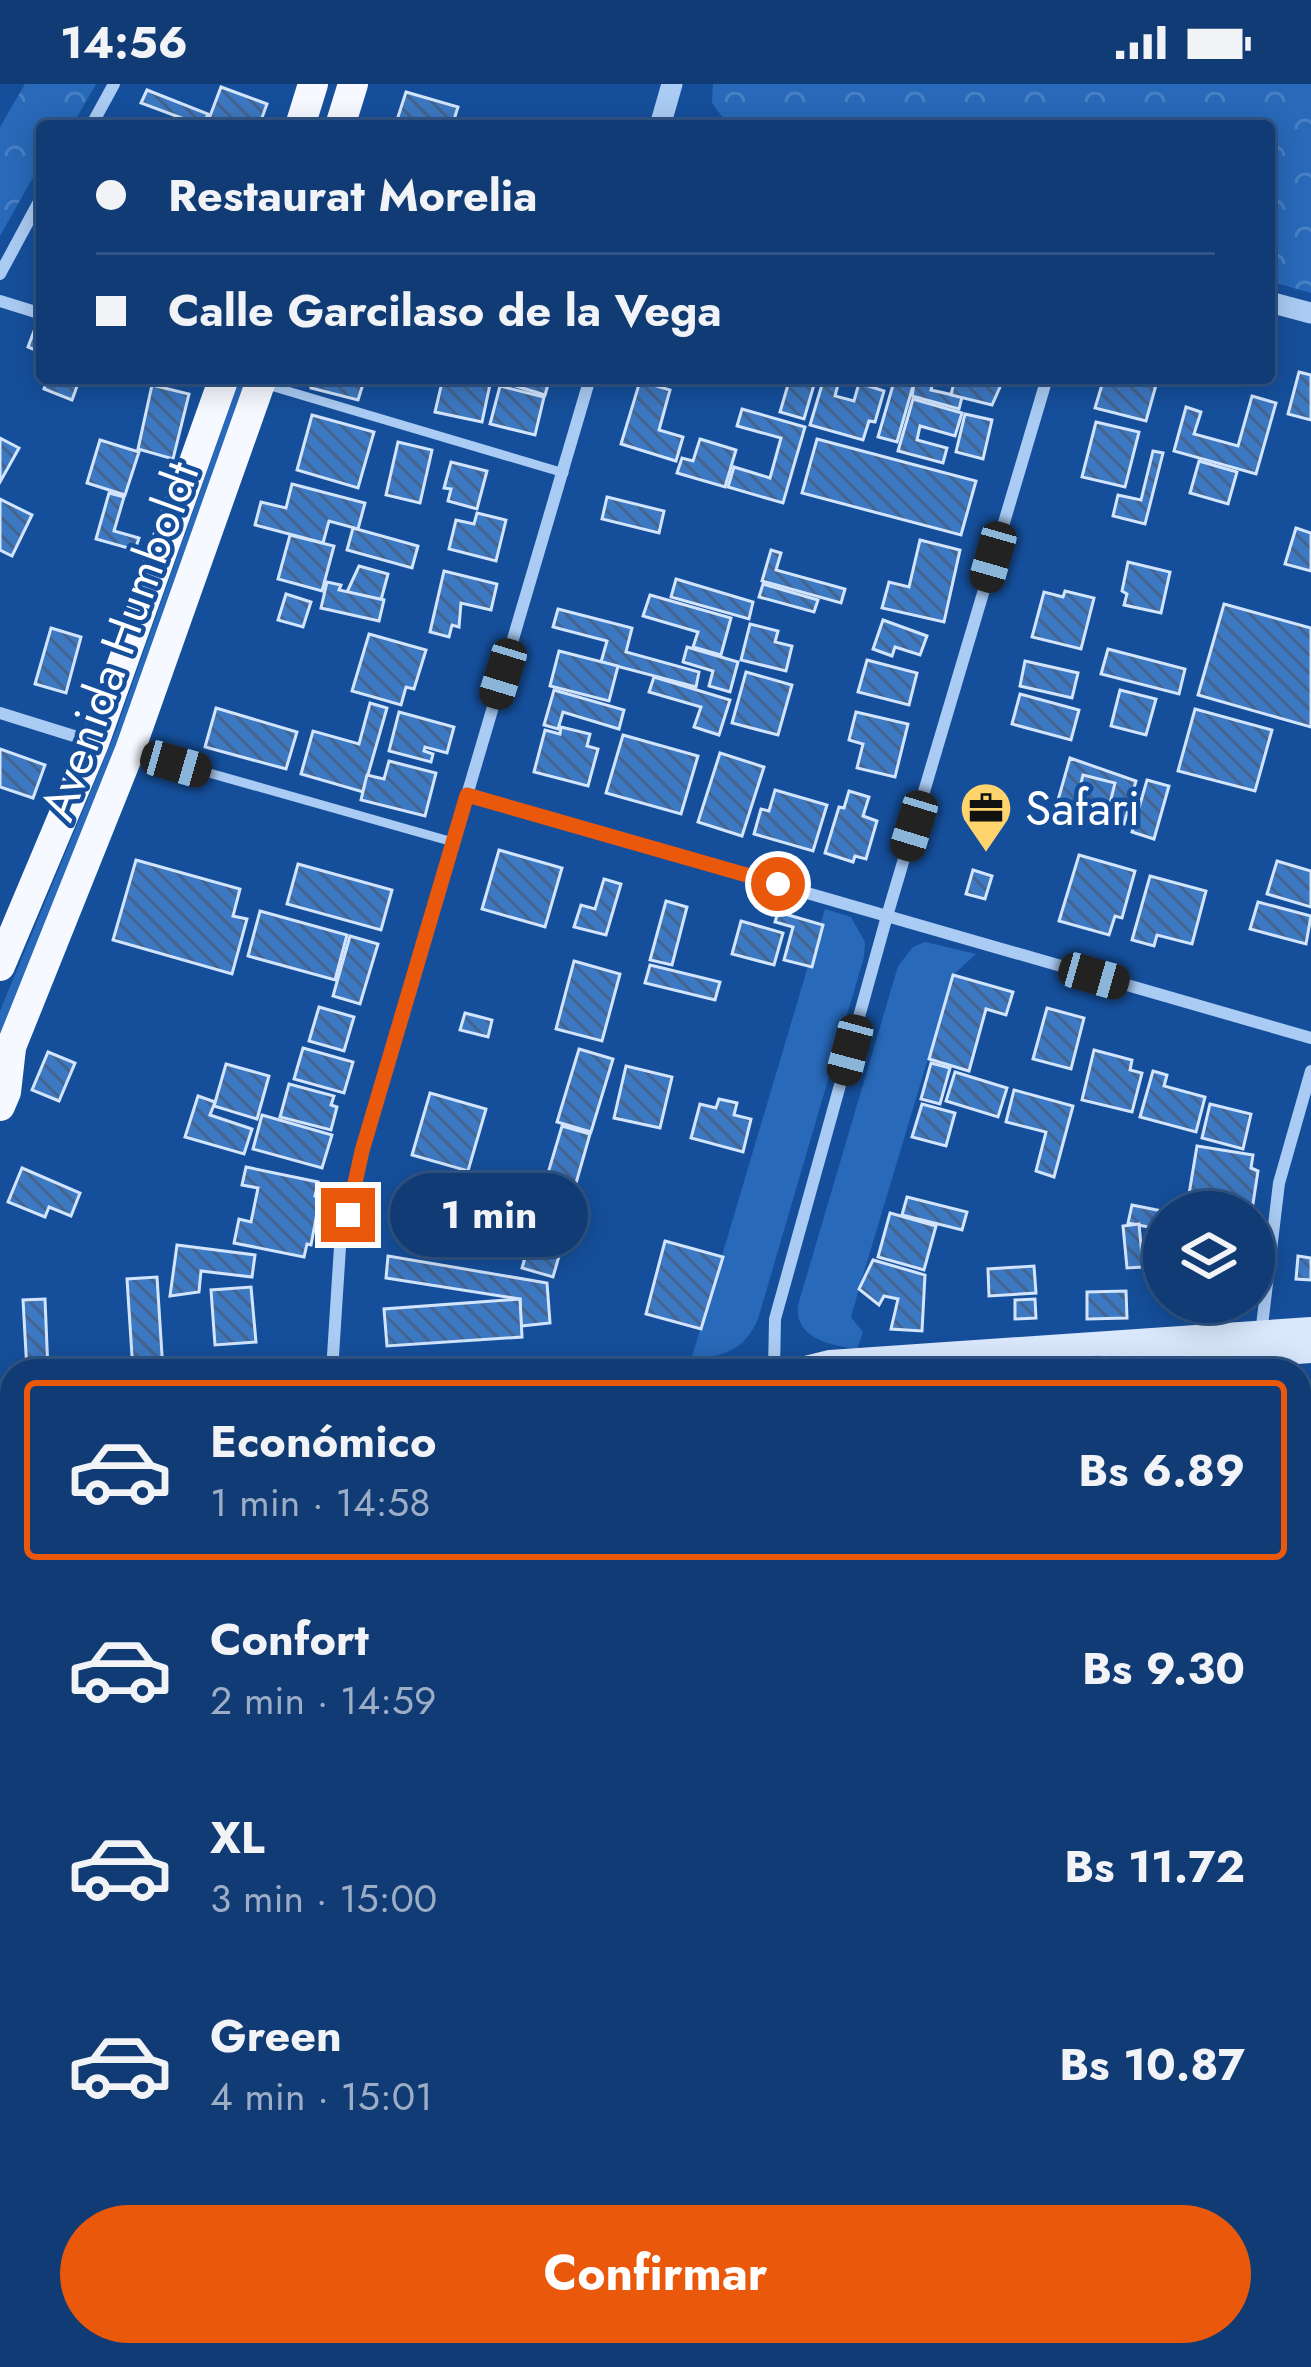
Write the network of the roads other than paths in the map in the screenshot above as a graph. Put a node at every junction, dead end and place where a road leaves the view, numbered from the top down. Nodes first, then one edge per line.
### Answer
1 (114, 84) edge
2 (313, 84) edge
3 (353, 84) edge
4 (672, 84) edge
5 (94, 120) edge
6 (302, 120) edge
7 (342, 120) edge
8 (661, 120) edge
9 (36, 207) edge
10 (0, 274) edge
11 (0, 301) edge
12 (1275, 304) edge
13 (36, 312) edge
14 (1311, 313) edge
15 (222, 384) edge
16 (261, 384) edge
17 (272, 384) edge
18 (588, 384) edge
19 (1045, 384) edge
20 (564, 473) junction
21 (0, 713) edge
22 (94, 742) junction
23 (130, 750) junction
24 (467, 795) junction
25 (453, 842) junction
26 (887, 916) junction
27 (0, 965) edge
28 (1311, 1038) edge
29 (6, 1057) edge
30 (1311, 1070) edge
31 (0, 1106) edge
32 (1311, 1329) edge
33 (1311, 1351) edge
34 (1258, 1353) edge
35 (333, 1359) edge
36 (774, 1359) edge
37 (937, 1359) edge
38 (1189, 1359) edge

1 - 5 street
2 - 6 main road
3 - 7 main road
4 - 8 street
9 - 10 street
11 - 13 street
12 - 14 street
15 - 22 main road, Avenida Humboldt
16 - 23 main road, Avenida Humboldt
17 - 20 lane
18 - 20 street
19 - 26 street
20 - 24 street
21 - 22 street
22 - 27 main road, Avenida Humboldt
23 - 25 lane
23 - 29 main road, Avenida Humboldt
24 - 25 street
24 - 26 street
25 - 35 street
26 - 28 street
26 - 36 street
29 - 31 main road, Avenida Humboldt
30 - 34 street
32 - 34 main road
33 - 34 main road
34 - 37 main road
34 - 38 main road

